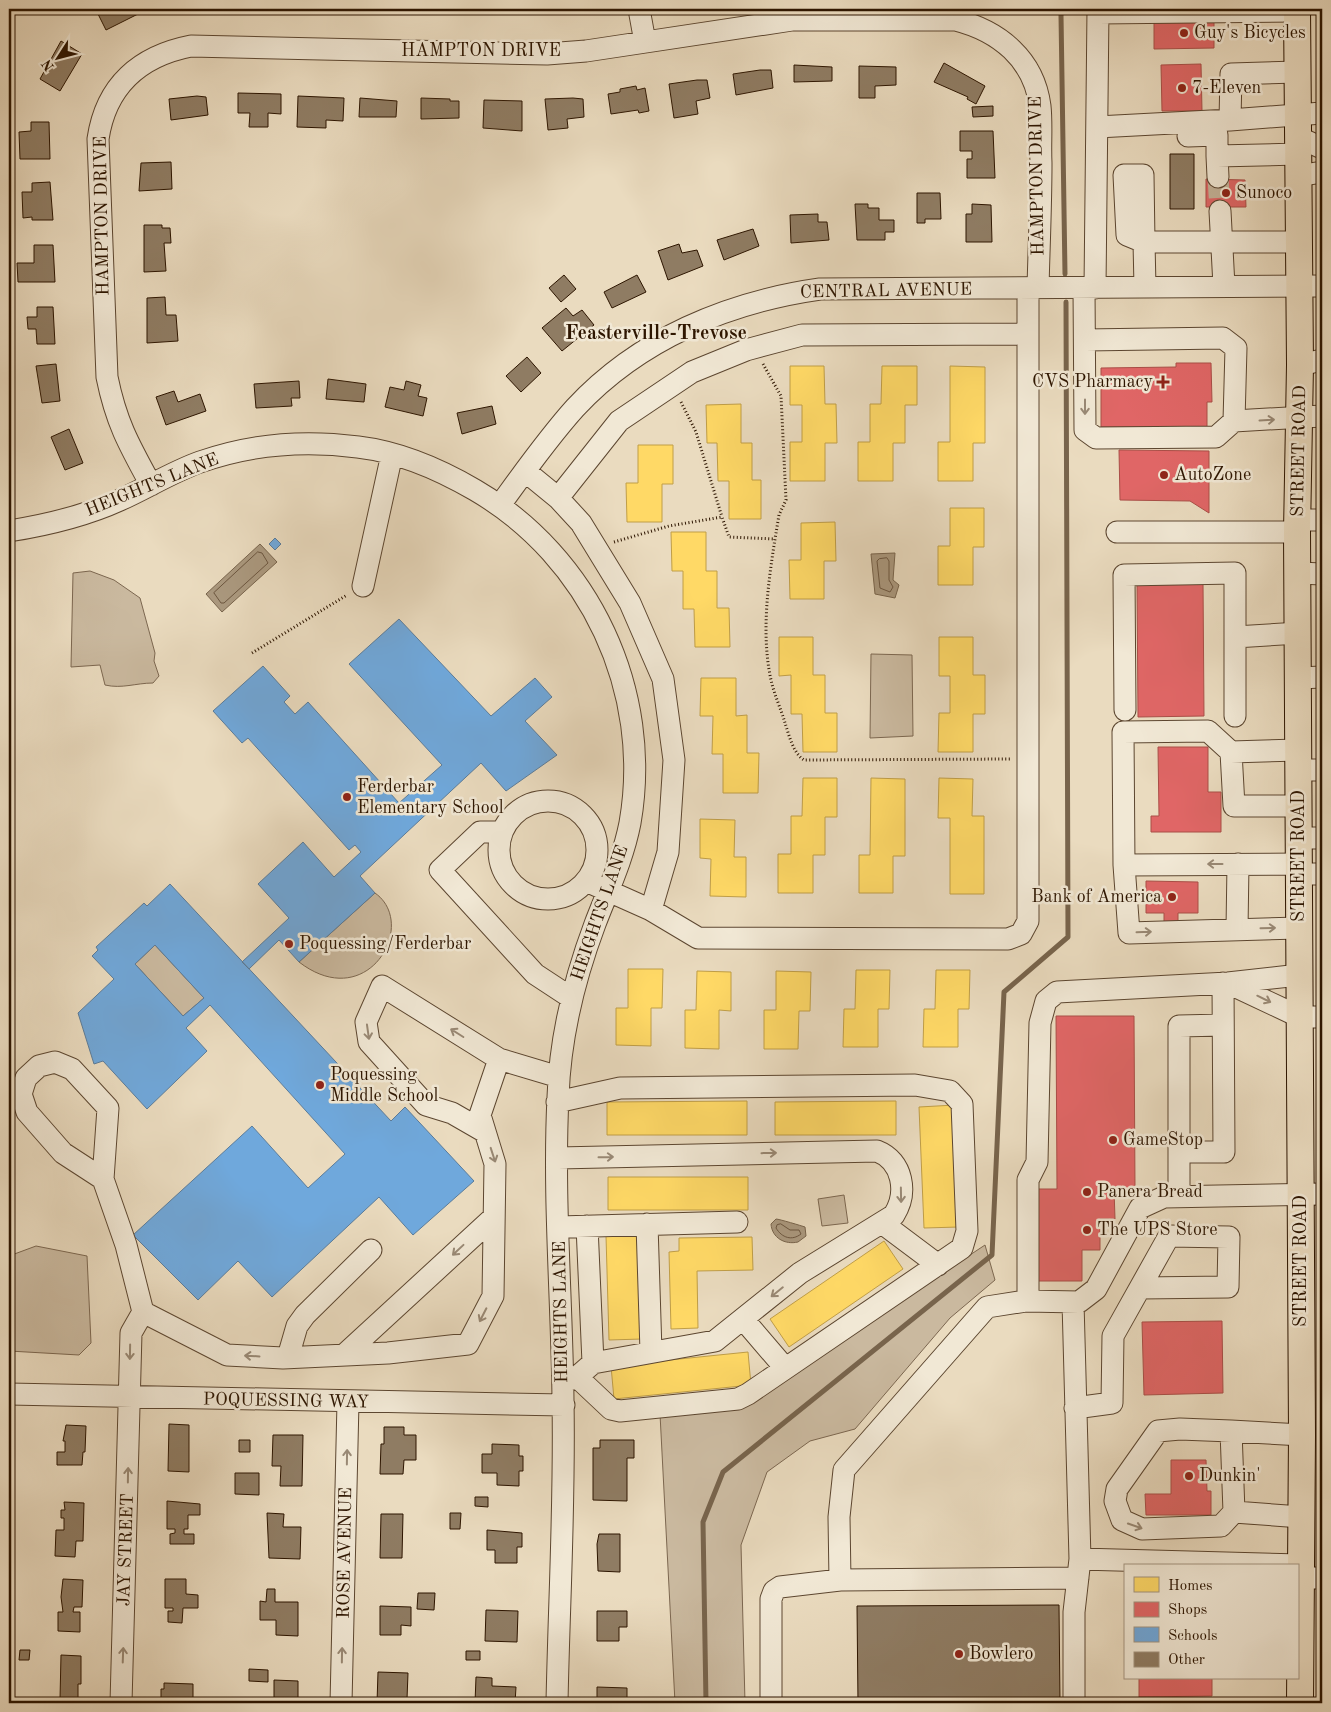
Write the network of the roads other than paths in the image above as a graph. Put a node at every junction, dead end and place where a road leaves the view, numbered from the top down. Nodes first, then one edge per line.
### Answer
1 (639, 9) edge
2 (1298, 10) edge
3 (1098, 11) edge
4 (645, 42) junction
5 (1298, 72) junction
6 (1230, 120) junction
7 (1097, 133) junction
8 (1308, 145) edge
9 (1217, 156) junction
10 (1218, 177) tunnel mouth
11 (1220, 211) tunnel mouth
12 (1221, 242) junction
13 (1298, 242) junction
14 (1224, 286) junction
15 (1310, 286) edge
16 (1145, 287) junction
17 (1033, 288) junction
18 (1089, 288) junction
19 (1028, 334) junction
20 (1084, 340) junction
21 (1311, 363) edge
22 (1310, 417) edge
23 (1234, 421) junction
24 (392, 454) junction
25 (525, 470) junction
26 (151, 485) junction
27 (558, 498) junction
28 (500, 505) junction
29 (1306, 524) edge
30 (9, 531) edge
31 (1117, 532) dead end
32 (1310, 574) edge
33 (363, 586) road end
34 (1299, 633) junction
35 (1235, 637) junction
36 (1310, 678) edge
37 (1125, 710) dead end
38 (1235, 716) dead end
39 (1231, 752) junction
40 (1307, 763) edge
41 (1299, 806) junction
42 (502, 832) junction
43 (1311, 838) edge
44 (1238, 864) junction
45 (1124, 865) junction
46 (1307, 870) edge
47 (586, 881) junction
48 (609, 892) junction
49 (651, 910) junction
50 (1298, 928) junction
51 (1237, 929) junction
52 (1300, 975) junction
53 (1225, 983) junction
54 (570, 997) junction
55 (1311, 1017) edge
56 (1223, 1025) junction
57 (499, 1059) junction
58 (559, 1077) junction
59 (557, 1102) junction
60 (485, 1132) junction
61 (1180, 1152) junction
62 (558, 1158) junction
63 (103, 1179) junction
64 (1311, 1194) edge
65 (1179, 1196) junction
66 (494, 1217) junction
67 (737, 1222) dead end
68 (647, 1224) junction
69 (882, 1224) junction
70 (587, 1226) junction
71 (559, 1227) junction
72 (371, 1250) dead end
73 (938, 1265) junction
74 (1140, 1288) dead end
75 (1028, 1301) junction
76 (1073, 1302) junction
77 (143, 1312) junction
78 (743, 1319) junction
79 (651, 1352) junction
80 (344, 1355) junction
81 (288, 1357) junction
82 (594, 1363) junction
83 (785, 1368) junction
84 (570, 1380) junction
85 (9, 1394) edge
86 (129, 1398) junction
87 (348, 1402) junction
88 (564, 1405) junction
89 (1076, 1408) junction
90 (1231, 1431) junction
91 (1302, 1435) junction
92 (1234, 1512) junction
93 (1301, 1517) junction
94 (1079, 1569) junction
95 (1124, 1570) edge
96 (1308, 1573) edge
97 (840, 1580) junction
98 (1299, 1620) edge
99 (1299, 1675) edge
100 (121, 1703) edge
101 (341, 1703) edge
102 (557, 1703) edge
103 (771, 1703) edge
104 (1074, 1703) edge
105 (1300, 1703) edge

1 - 4 street
2 - 3 street
2 - 5 main road, STREET ROAD
3 - 7 street
4 - 17 street, HAMPTON DRIVE
4 - 26 street, HAMPTON DRIVE
5 - 6 street
5 - 8 main road, STREET ROAD
6 - 7 street
6 - 8 street
7 - 9 street
7 - 18 street
8 - 9 street
8 - 13 main road, STREET ROAD
9 - 10 street
11 - 12 street
12 - 13 street
12 - 14 street
12 - 16 street
13 - 15 main road, STREET ROAD
14 - 15 street, CENTRAL AVENUE
14 - 16 street, CENTRAL AVENUE
15 - 21 main road, STREET ROAD
16 - 18 street, CENTRAL AVENUE
17 - 18 street, CENTRAL AVENUE
17 - 19 street, HAMPTON DRIVE
17 - 25 street, CENTRAL AVENUE
18 - 20 street
19 - 27 street
19 - 49 street, HAMPTON DRIVE
20 - 23 street
20 -> 23 street
21 - 22 main road, STREET ROAD
23 -> 22 street
22 - 29 main road, STREET ROAD
24 - 26 street, HEIGHTS LANE
24 - 28 street, HEIGHTS LANE
24 - 33 street
25 - 27 street
25 - 28 street, CENTRAL AVENUE
26 - 30 street, HEIGHTS LANE
27 - 49 street
28 - 48 street, HEIGHTS LANE
29 - 31 street
29 - 32 main road, STREET ROAD
32 - 34 main road, STREET ROAD
34 - 35 street
34 - 36 main road, STREET ROAD
35 - 37 street
35 - 38 street
36 - 40 main road, STREET ROAD
39 - 40 street
39 - 41 street
39 - 45 street
40 - 41 main road, STREET ROAD
41 - 43 main road, STREET ROAD
42 - 47 street
42 - 47 street
42 - 54 street
43 - 46 main road, STREET ROAD
44 -> 45 street
44 - 46 street
44 - 51 street
45 -> 51 street
46 - 50 main road, STREET ROAD
47 - 48 street, HAMPTON DRIVE
48 - 49 street, HAMPTON DRIVE
48 - 54 street, HEIGHTS LANE
51 -> 50 street
50 - 52 main road, STREET ROAD
52 - 53 street
52 - 55 main road, STREET ROAD
53 -> 55 street
53 - 56 street
53 - 75 street
54 - 58 street, HEIGHTS LANE
55 - 64 main road, STREET ROAD
56 - 61 street
56 - 61 street
57 - 58 street
57 - 60 street
57 -> 60 street
58 - 59 street, HEIGHTS LANE
59 - 62 street, HEIGHTS LANE
59 - 73 street
60 -> 66 street
61 - 65 street
62 -> 69 street
62 - 71 street, HEIGHTS LANE
63 - 63 street
63 - 77 street
64 - 65 street
64 - 91 main road, STREET ROAD
65 - 76 street
66 -> 80 street
66 -> 80 street
67 - 68 street
68 - 70 street
68 - 79 street
69 - 73 street
69 -> 78 street
70 - 71 street
70 - 82 street
71 - 84 street, HEIGHTS LANE
72 - 81 street
73 - 83 street
74 - 89 street
75 - 76 street
75 - 97 street
76 - 89 street
81 -> 77 street
77 -> 86 street, JAY STREET
78 - 79 street
78 - 83 street
79 - 82 street
80 - 81 street
82 - 84 street
83 - 84 street
84 - 88 street, HEIGHTS LANE
85 - 86 street, POQUESSING WAY
86 - 87 street, POQUESSING WAY
100 -> 86 street, JAY STREET
87 - 88 street, POQUESSING WAY
101 -> 87 street, ROSE AVENUE
88 - 102 street, HEIGHTS LANE
89 - 94 street
90 - 91 street
90 - 92 street
90 -> 92 street
91 - 93 main road, STREET ROAD
92 - 93 street
93 - 96 main road, STREET ROAD
94 - 95 street
94 - 97 street
94 - 104 street
96 - 98 main road, STREET ROAD
97 - 103 street
98 - 99 main road, STREET ROAD
99 - 105 main road, STREET ROAD

